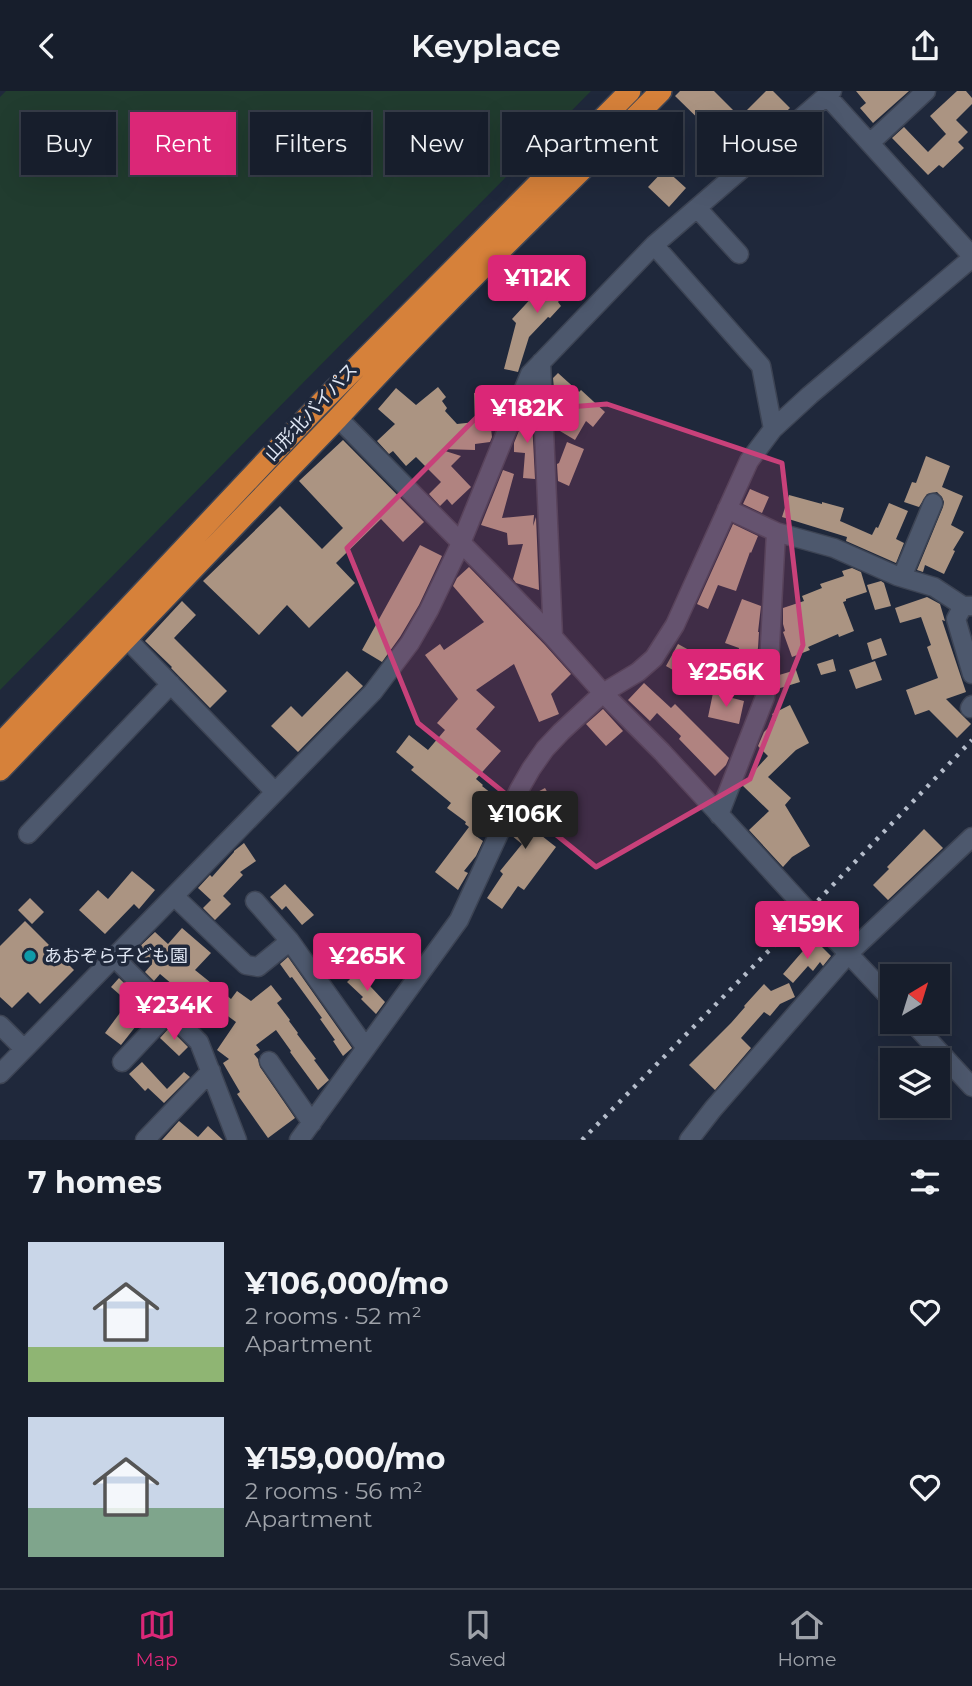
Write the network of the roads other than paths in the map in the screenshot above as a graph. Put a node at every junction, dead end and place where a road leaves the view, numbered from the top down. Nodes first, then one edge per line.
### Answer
1 (630, 91) edge
2 (661, 91) edge
3 (926, 91) edge
4 (830, 93) edge
5 (870, 143) junction
6 (697, 208) junction
7 (654, 246) junction
8 (739, 254) dead end
9 (972, 257) edge
10 (541, 362) junction
11 (338, 418) junction
12 (773, 429) junction
13 (933, 503) dead end
14 (727, 509) junction
15 (776, 532) junction
16 (461, 543) junction
17 (902, 577) junction
18 (967, 606) edge
19 (126, 638) junction
20 (553, 638) junction
21 (972, 674) edge
22 (171, 684) junction
23 (603, 694) junction
24 (0, 744) edge
25 (0, 770) edge
26 (275, 792) junction
27 (719, 815) junction
28 (28, 834) dead end
29 (972, 837) edge
30 (174, 896) junction
31 (255, 901) dead end
32 (290, 941) junction
33 (849, 953) junction
34 (114, 957) junction
35 (880, 987) edge
36 (169, 1012) junction
37 (0, 1025) edge
38 (923, 1034) edge
39 (366, 1048) junction
40 (24, 1049) junction
41 (268, 1061) dead end
42 (122, 1062) dead end
43 (211, 1072) junction
44 (0, 1074) edge
45 (972, 1087) edge
46 (312, 1123) junction
47 (145, 1140) edge
48 (237, 1140) edge
49 (299, 1140) edge
50 (689, 1140) edge

1 - 24 highway, 山形北バイパス
2 - 11 highway, 山形北バイパス
3 - 5 street
4 - 5 street
4 - 6 street
5 - 9 street
6 - 7 street
6 - 8 street
7 - 10 street
7 - 12 street
9 - 12 street
10 - 16 street
10 - 20 street
11 - 16 street
11 - 19 highway, 山形北バイパス
12 - 14 street
13 - 17 street
14 - 15 street
14 - 23 street
15 - 17 street
15 - 27 street
16 - 20 street
16 - 26 street
17 - 18 street
18 - 21 street
19 - 22 street
19 - 25 highway, 山形北バイパス
20 - 23 street
22 - 26 street
22 - 28 street
23 - 27 street
23 - 39 street
26 - 30 street
27 - 33 street
29 - 33 street
30 - 32 street
30 - 34 street
31 - 32 street
32 - 39 street
33 - 35 street
33 - 50 street
34 - 36 street
34 - 40 street
36 - 42 street
36 - 43 street
37 - 40 street
38 - 45 street
39 - 46 street
40 - 44 street
41 - 46 street
43 - 47 street
43 - 48 street
46 - 49 street

